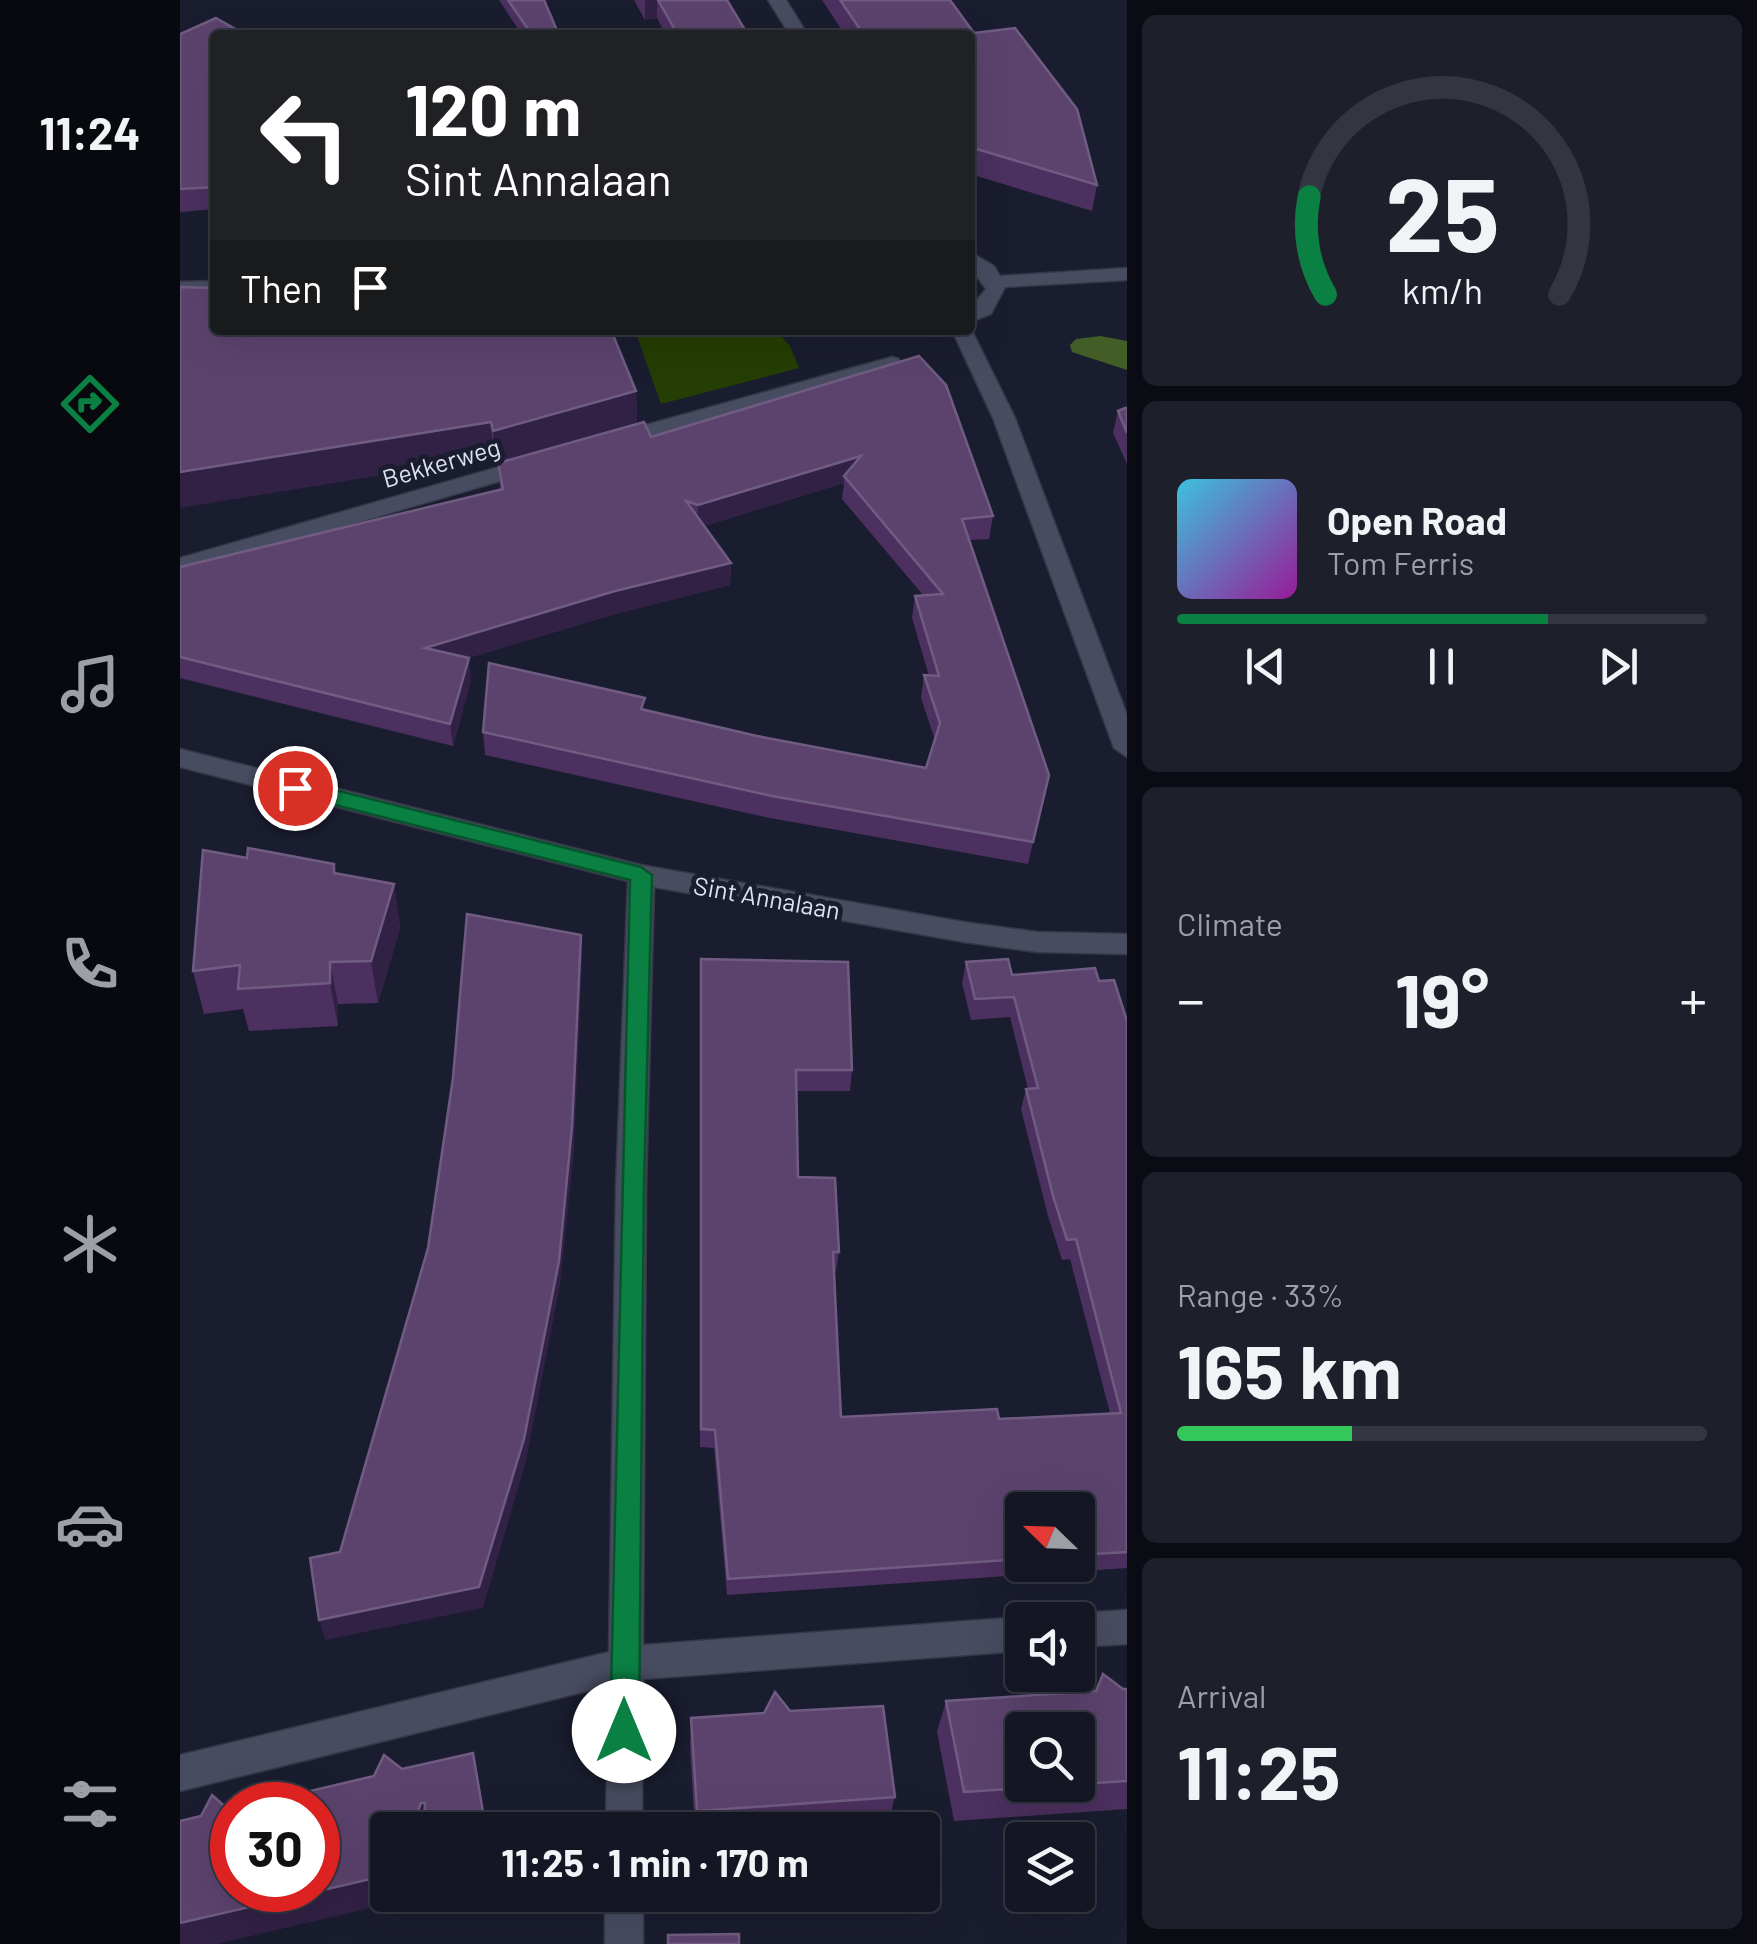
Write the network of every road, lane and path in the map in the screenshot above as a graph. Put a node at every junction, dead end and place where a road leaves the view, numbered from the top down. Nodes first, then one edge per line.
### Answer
1 (777, 0) edge
2 (796, 30) edge
3 (975, 263) edge
4 (1127, 274) edge
5 (994, 282) junction
6 (210, 286) edge
7 (180, 288) edge
8 (975, 313) edge
9 (964, 335) edge
10 (892, 363) edge
11 (180, 566) edge
12 (1127, 748) edge
13 (180, 758) edge
14 (641, 875) junction
15 (1127, 944) edge
16 (1127, 1627) edge
17 (1095, 1629) edge
18 (1005, 1635) edge
19 (624, 1665) junction
20 (180, 1773) edge
21 (624, 1812) edge
22 (624, 1912) edge
23 (624, 1944) edge

1 - 2 street
3 - 5 street
4 - 5 street
5 - 8 street
6 - 7 street
9 - 12 street
10 - 11 street, Bekkerweg
13 - 14 street, Sint Annalaan
14 - 15 street, Sint Annalaan
14 - 19 street
16 - 17 street
18 - 19 street
19 - 20 street
19 - 21 street
22 - 23 street

